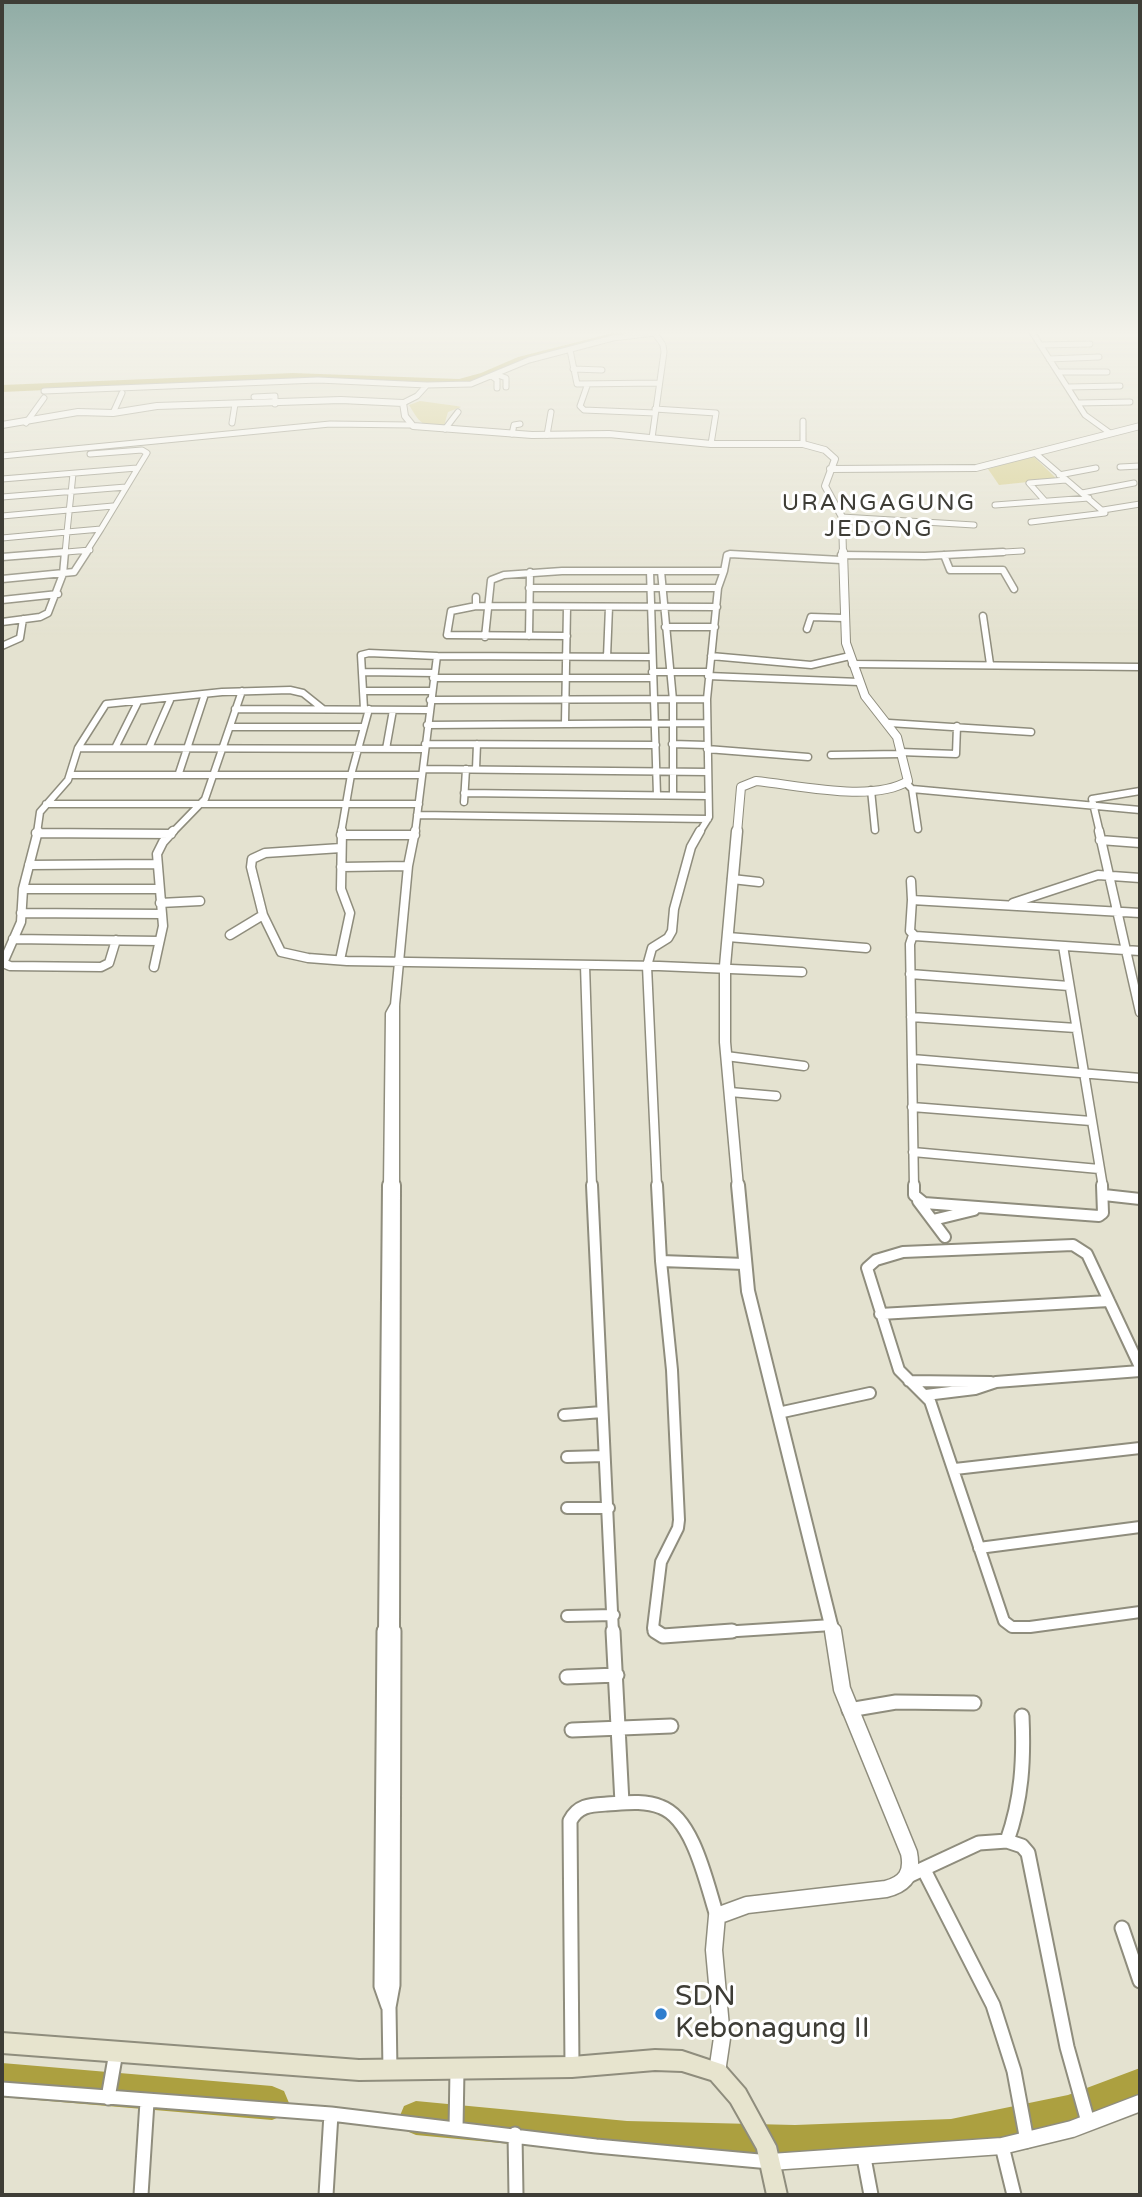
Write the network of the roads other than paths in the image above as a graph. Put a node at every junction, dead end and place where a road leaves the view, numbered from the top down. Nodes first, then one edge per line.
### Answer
1 (231, 435) edge
2 (530, 435) edge
3 (547, 435) joint
4 (556, 435) edge
5 (607, 435) edge
6 (652, 435) edge
7 (713, 435) edge
8 (803, 435) edge
9 (1105, 435) edge
10 (652, 438) junction
11 (711, 444) junction
12 (803, 444) junction
13 (1035, 453) junction
14 (2, 459) edge
15 (1140, 466) edge
16 (1121, 467) dead end
17 (136, 468) junction
18 (1097, 468) dead end
19 (830, 470) junction
20 (73, 474) junction
21 (1059, 475) junction
22 (2, 479) edge
23 (1066, 480) junction
24 (1134, 483) dead end
25 (126, 487) junction
26 (71, 492) junction
27 (1082, 492) junction
28 (2, 497) edge
29 (1089, 498) junction
30 (1045, 501) junction
31 (1140, 504) edge
32 (995, 505) dead end
33 (112, 508) junction
34 (1103, 510) junction
35 (70, 512) junction
36 (2, 517) edge
37 (842, 517) junction
38 (1031, 522) dead end
39 (974, 524) dead end
40 (101, 529) junction
41 (67, 532) junction
42 (2, 538) edge
43 (90, 550) junction
44 (1022, 551) dead end
45 (65, 552) junction
46 (944, 555) junction
47 (841, 557) junction
48 (2, 558) edge
49 (725, 568) junction
50 (650, 571) junction
51 (661, 571) junction
52 (530, 572) junction
53 (63, 574) junction
54 (2, 579) edge
55 (529, 588) junction
56 (650, 588) junction
57 (663, 588) junction
58 (718, 588) junction
59 (1014, 589) dead end
60 (58, 594) junction
61 (475, 597) dead end
62 (2, 600) edge
63 (476, 606) junction
64 (488, 606) junction
65 (528, 607) junction
66 (567, 607) junction
67 (609, 607) junction
68 (650, 607) junction
69 (664, 607) junction
70 (717, 607) junction
71 (983, 616) dead end
72 (844, 618) junction
73 (23, 620) junction
74 (2, 622) edge
75 (665, 627) junction
76 (715, 627) junction
77 (807, 629) dead end
78 (529, 636) junction
79 (567, 636) junction
80 (485, 637) junction
81 (2, 646) edge
82 (437, 656) junction
83 (711, 656) junction
84 (566, 657) junction
85 (607, 657) junction
86 (652, 657) junction
87 (851, 660) junction
88 (990, 664) junction
89 (1140, 667) edge
90 (362, 672) junction
91 (670, 672) junction
92 (709, 674) junction
93 (434, 675) junction
94 (652, 675) junction
95 (566, 677) junction
96 (859, 682) junction
97 (242, 691) junction
98 (364, 691) junction
99 (431, 691) junction
100 (205, 694) junction
101 (171, 698) junction
102 (707, 699) junction
103 (430, 700) junction
104 (653, 700) junction
105 (673, 700) junction
106 (565, 701) junction
107 (138, 702) junction
108 (235, 709) junction
109 (323, 709) junction
110 (367, 709) junction
111 (394, 710) junction
112 (428, 710) junction
113 (656, 722) junction
114 (673, 722) junction
115 (565, 723) junction
116 (707, 723) junction
117 (889, 723) junction
118 (427, 725) junction
119 (957, 726) junction
120 (230, 727) junction
121 (363, 727) junction
122 (1031, 732) dead end
123 (477, 744) junction
124 (672, 744) junction
125 (656, 745) junction
126 (425, 747) junction
127 (707, 747) junction
128 (78, 748) junction
129 (115, 748) junction
130 (149, 748) junction
131 (187, 748) junction
132 (357, 748) junction
133 (223, 749) junction
134 (386, 749) junction
135 (901, 753) junction
136 (831, 755) dead end
137 (808, 757) dead end
138 (466, 769) junction
139 (476, 769) junction
140 (657, 770) junction
141 (674, 771) junction
142 (423, 772) junction
143 (708, 772) junction
144 (179, 773) junction
145 (215, 773) junction
146 (71, 775) junction
147 (351, 775) junction
148 (909, 786) junction
149 (872, 790) junction
150 (1140, 790) edge
151 (464, 793) junction
152 (657, 795) junction
153 (673, 795) junction
154 (707, 796) junction
155 (202, 803) junction
156 (464, 803) dead end
157 (46, 804) junction
158 (345, 804) junction
159 (419, 804) junction
160 (1094, 807) junction
161 (1140, 810) edge
162 (417, 815) junction
163 (708, 819) junction
164 (918, 829) dead end
165 (875, 830) dead end
166 (36, 834) junction
167 (171, 834) junction
168 (341, 835) junction
169 (415, 835) junction
170 (1100, 841) junction
171 (1140, 843) edge
172 (341, 848) junction
173 (157, 864) junction
174 (29, 865) junction
175 (408, 866) junction
176 (341, 867) junction
177 (1108, 875) junction
178 (732, 878) junction
179 (1140, 878) edge
180 (911, 881) dead end
181 (759, 882) dead end
182 (23, 889) junction
183 (158, 889) junction
184 (912, 900) junction
185 (200, 901) dead end
186 (160, 903) junction
187 (1008, 904) junction
188 (1117, 911) junction
189 (21, 913) junction
190 (1140, 913) edge
191 (162, 914) junction
192 (263, 915) junction
193 (230, 935) dead end
194 (913, 935) junction
195 (728, 937) junction
196 (13, 939) junction
197 (116, 940) junction
198 (159, 941) junction
199 (1063, 946) junction
200 (866, 948) dead end
201 (1125, 950) junction
202 (1140, 951) edge
203 (340, 960) junction
204 (397, 962) junction
205 (584, 965) junction
206 (647, 966) junction
207 (725, 966) junction
208 (154, 967) dead end
209 (802, 972) dead end
210 (910, 974) junction
211 (1069, 986) junction
212 (1140, 1012) edge
213 (911, 1017) junction
214 (1076, 1028) junction
215 (726, 1056) junction
216 (912, 1059) junction
217 (804, 1066) dead end
218 (1083, 1073) junction
219 (1140, 1078) edge
220 (730, 1092) junction
221 (776, 1096) dead end
222 (912, 1107) junction
223 (1091, 1121) junction
224 (913, 1152) junction
225 (1099, 1169) junction
226 (1104, 1195) junction
227 (917, 1199) junction
228 (1140, 1199) edge
229 (982, 1208) junction
230 (933, 1220) junction
231 (945, 1237) dead end
232 (661, 1261) junction
233 (745, 1264) junction
234 (1109, 1301) junction
235 (880, 1314) junction
236 (1140, 1369) edge
237 (909, 1381) junction
238 (996, 1382) junction
239 (870, 1393) dead end
240 (926, 1395) junction
241 (601, 1412) junction
242 (778, 1413) junction
243 (564, 1415) dead end
244 (1140, 1448) edge
245 (604, 1456) junction
246 (567, 1457) dead end
247 (955, 1469) junction
248 (566, 1508) dead end
249 (608, 1508) junction
250 (1140, 1527) edge
251 (979, 1548) junction
252 (1140, 1612) edge
253 (614, 1615) junction
254 (567, 1616) dead end
255 (832, 1625) junction
256 (617, 1675) junction
257 (567, 1677) dead end
258 (974, 1703) dead end
259 (849, 1710) junction
260 (1023, 1716) dead end
261 (671, 1727) dead end
262 (620, 1728) junction
263 (572, 1730) dead end
264 (622, 1803) junction
265 (1007, 1841) junction
266 (924, 1870) junction
267 (908, 1876) junction
268 (717, 1916) junction
269 (1122, 1927) dead end
270 (1140, 1981) edge
271 (2, 2043) edge
272 (115, 2059) junction
273 (572, 2067) junction
274 (390, 2071) junction
275 (717, 2072) junction
276 (457, 2078) junction
277 (2, 2089) edge
278 (109, 2094) junction
279 (147, 2102) junction
280 (1139, 2107) edge
281 (1085, 2112) junction
282 (331, 2114) junction
283 (456, 2127) junction
284 (1025, 2127) junction
285 (515, 2134) junction
286 (765, 2146) junction
287 (1002, 2146) junction
288 (864, 2158) junction
289 (141, 2195) edge
290 (326, 2195) edge
291 (516, 2195) edge
292 (777, 2195) edge
293 (871, 2195) edge
294 (1014, 2195) edge

1 - 14 street
2 - 3 street
3 - 4 street
5 - 10 street
6 - 10 street
7 - 11 street
8 - 12 street
9 - 13 street
10 - 11 street
11 - 12 street
12 - 19 street
13 - 19 street
13 - 21 street
14 - 17 street
15 - 16 street
17 - 20 street
17 - 25 street
18 - 21 street
19 - 37 street
20 - 22 street
20 - 26 street
21 - 23 street
23 - 27 street
23 - 30 street
24 - 27 street
25 - 26 street
25 - 33 street
26 - 28 street
26 - 35 street
27 - 29 street
29 - 30 street
29 - 34 street
30 - 32 street
31 - 34 street
33 - 35 street
33 - 40 street
34 - 38 street
35 - 36 street
35 - 41 street
37 - 39 street
37 - 47 street
40 - 41 street
40 - 43 street
41 - 42 street
41 - 45 street
43 - 45 street
43 - 53 street
44 - 46 street
45 - 48 street
45 - 53 street
46 - 47 street
46 - 59 street
47 - 49 street
47 - 72 street
49 - 51 street
49 - 58 street
50 - 51 street
50 - 52 street
50 - 56 street
51 - 57 street
52 - 55 street
52 - 64 street
53 - 54 street
53 - 60 street
55 - 56 street
55 - 65 street
56 - 57 street
56 - 68 street
57 - 58 street
57 - 69 street
58 - 70 street
60 - 62 street
60 - 73 street
61 - 63 street
63 - 64 street
63 - 80 street
64 - 65 street
64 - 80 street
65 - 66 street
65 - 78 street
66 - 67 street
66 - 79 street
67 - 68 street
67 - 85 street
68 - 69 street
68 - 86 street
69 - 70 street
69 - 75 street
70 - 76 street
71 - 88 street
72 - 77 street
72 - 87 street
73 - 74 street
73 - 81 street
75 - 76 street
75 - 91 street
76 - 83 street
78 - 79 street
78 - 80 street
79 - 84 street
82 - 84 street
82 - 90 street
82 - 93 street
83 - 87 street
83 - 92 street
84 - 85 street
84 - 95 street
85 - 86 street
86 - 94 street
87 - 88 street
87 - 96 street
88 - 89 street
90 - 93 street
90 - 98 street
91 - 92 street
91 - 94 street
91 - 105 street
92 - 96 street
92 - 102 street
93 - 95 street
93 - 99 street
94 - 95 street
94 - 104 street
95 - 106 street
96 - 117 street
97 - 100 street
97 - 108 street
97 - 109 street
98 - 99 street
98 - 110 street
99 - 103 street
100 - 101 street
100 - 131 street
101 - 107 street
101 - 130 street
102 - 105 street
102 - 116 street
103 - 106 street
103 - 112 street
104 - 105 street
104 - 106 street
104 - 113 street
105 - 114 street
106 - 115 street
107 - 128 street
107 - 129 street
108 - 109 street
108 - 120 street
109 - 110 street
110 - 111 street
110 - 121 street
111 - 112 street
111 - 134 street
112 - 118 street
113 - 114 street
113 - 115 street
113 - 125 street
114 - 116 street
114 - 124 street
115 - 118 street
116 - 127 street
117 - 119 street
117 - 135 street
118 - 126 street
119 - 122 street
119 - 135 street
120 - 121 street
120 - 133 street
121 - 132 street
123 - 125 street
123 - 126 street
123 - 139 street
124 - 127 street
124 - 141 street
125 - 140 street
126 - 134 street
126 - 142 street
127 - 137 street
127 - 143 street
128 - 129 street
128 - 146 street
129 - 130 street
130 - 131 street
131 - 133 street
131 - 144 street
132 - 133 street
132 - 134 street
132 - 147 street
133 - 145 street
135 - 136 street
135 - 148 street
138 - 139 street
138 - 142 street
138 - 151 street
139 - 140 street
140 - 141 street
140 - 152 street
141 - 143 street
141 - 153 street
142 - 147 street
142 - 159 street
143 - 154 street
144 - 145 street
144 - 146 street
145 - 147 street
145 - 155 street
146 - 157 street
147 - 158 street
148 - 149 street
148 - 160 street
148 - 164 street
149 - 165 street
149 - 178 street
150 - 160 street
151 - 152 street
151 - 156 street
152 - 153 street
153 - 154 street
154 - 163 street
155 - 157 street
155 - 158 street
155 - 167 street
157 - 166 street
158 - 159 street
158 - 168 street
159 - 162 street
160 - 161 street
160 - 170 street
162 - 163 street
162 - 169 street
163 - 206 street
166 - 167 street
166 - 174 street
167 - 173 street
168 - 169 street
168 - 172 street
169 - 175 street
170 - 171 street
170 - 177 street
172 - 176 street
172 - 192 street
173 - 174 street
173 - 183 street
174 - 182 street
175 - 176 street
175 - 204 street
176 - 203 street
177 - 179 street
177 - 187 street
177 - 188 street
178 - 181 street
178 - 195 street
180 - 184 street
182 - 183 street
182 - 189 street
183 - 186 street
184 - 187 street
184 - 194 street
185 - 186 street
186 - 191 street
187 - 188 street
188 - 190 street
188 - 201 street
189 - 191 street
189 - 196 street
191 - 198 street
192 - 193 street
192 - 203 street
194 - 199 street
194 - 210 street
195 - 200 street
195 - 207 street
196 - 197 street
196 - 197 street
197 - 198 street
198 - 208 street
199 - 201 street
199 - 211 street
201 - 202 street
201 - 212 street
203 - 204 street
204 - 205 street
204 - 274 street
205 - 206 street
205 - 241 street
206 - 207 street
206 - 232 street
207 - 209 street
207 - 215 street
210 - 211 street
210 - 213 street
211 - 214 street
213 - 214 street
213 - 216 street
214 - 218 street
215 - 217 street
215 - 220 street
216 - 218 street
216 - 222 street
218 - 219 street
218 - 223 street
220 - 221 street
220 - 233 street
222 - 223 street
222 - 224 street
223 - 225 street
224 - 225 street
224 - 227 street
225 - 226 street
226 - 228 street
226 - 229 street
227 - 229 street
227 - 230 street
229 - 230 street
230 - 231 street
232 - 233 street
232 - 255 street
233 - 242 street
234 - 235 street
234 - 235 street
234 - 236 street
235 - 237 street
236 - 238 street
237 - 238 street
237 - 240 street
238 - 240 street
239 - 242 street
240 - 247 street
241 - 243 street
241 - 245 street
242 - 255 street
244 - 247 street
245 - 246 street
245 - 249 street
247 - 251 street
248 - 249 street
249 - 253 street
250 - 251 street
251 - 252 street
253 - 254 street
253 - 256 street
255 - 259 street
256 - 257 street
256 - 262 street
258 - 259 street
259 - 267 street
260 - 265 street
261 - 262 street
262 - 263 street
262 - 264 street
264 - 268 street
264 - 273 street
265 - 266 street
265 - 281 street
266 - 267 street
266 - 284 street
267 - 268 street
268 - 275 street
269 - 270 street
271 - 272 main road
272 - 274 main road
272 - 278 street
273 - 275 main road
273 - 276 main road
274 - 276 main road
275 - 286 main road
276 - 283 street
277 - 278 street
278 - 279 street
279 - 282 street
279 - 289 street
280 - 281 street
281 - 284 street
282 - 283 street
282 - 290 street
283 - 285 street
284 - 287 street
285 - 286 street
285 - 291 street
286 - 288 street
286 - 292 main road
287 - 288 street
287 - 294 street
288 - 293 street

